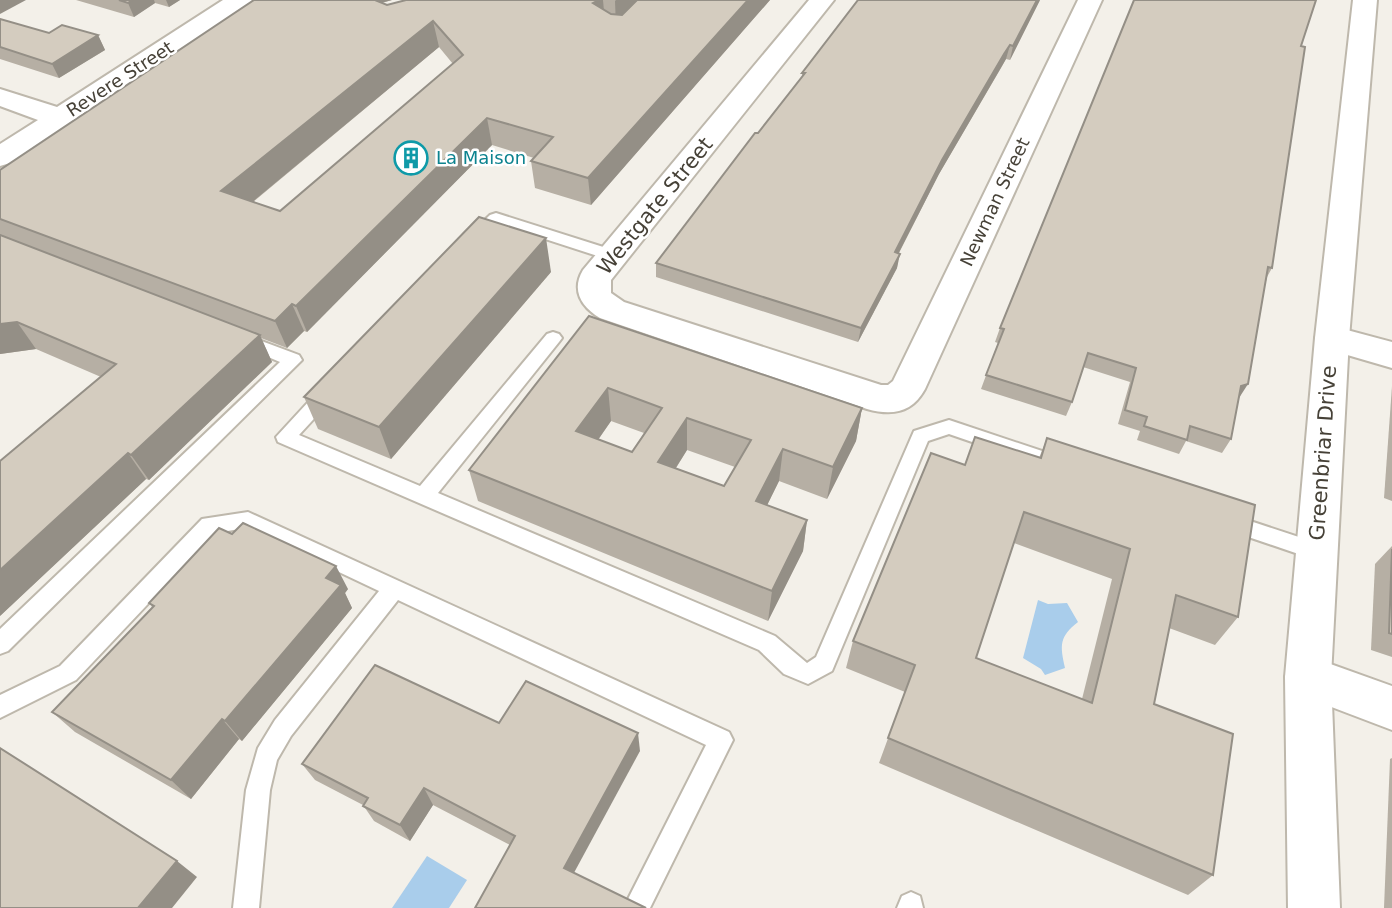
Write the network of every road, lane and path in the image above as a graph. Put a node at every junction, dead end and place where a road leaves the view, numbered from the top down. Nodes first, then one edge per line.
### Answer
1 (240, 0) edge
2 (822, 0) edge
3 (1090, 0) edge
4 (1365, 0) edge
5 (0, 97) edge
6 (60, 118) junction
7 (0, 157) edge
8 (613, 256) junction
9 (457, 258) edge
10 (230, 335) edge
11 (553, 338) dead end
12 (1332, 338) junction
13 (1392, 355) edge
14 (342, 377) edge
15 (896, 400) joint
16 (1080, 471) edge
17 (424, 496) junction
18 (1211, 516) edge
19 (1316, 551) junction
20 (394, 588) junction
21 (0, 644) edge
22 (1308, 677) junction
23 (0, 707) edge
24 (1392, 708) edge
25 (639, 903) edge
26 (246, 908) edge
27 (1314, 908) edge

1 - 6 street, Revere Street
2 - 8 street, Westgate Street
3 - 15 street, Newman Street
4 - 12 street, Greenbriar Drive
5 - 6 street
6 - 7 street, Revere Street
8 - 9 lane
8 - 15 street, Westgate Street
10 - 21 lane
11 - 17 lane
12 - 13 street
12 - 19 street, Greenbriar Drive
14 - 17 lane
16 - 17 lane
18 - 19 lane
19 - 22 street, Greenbriar Drive
20 - 23 lane
20 - 25 lane
20 - 26 lane
22 - 24 street
22 - 27 street, Greenbriar Drive

